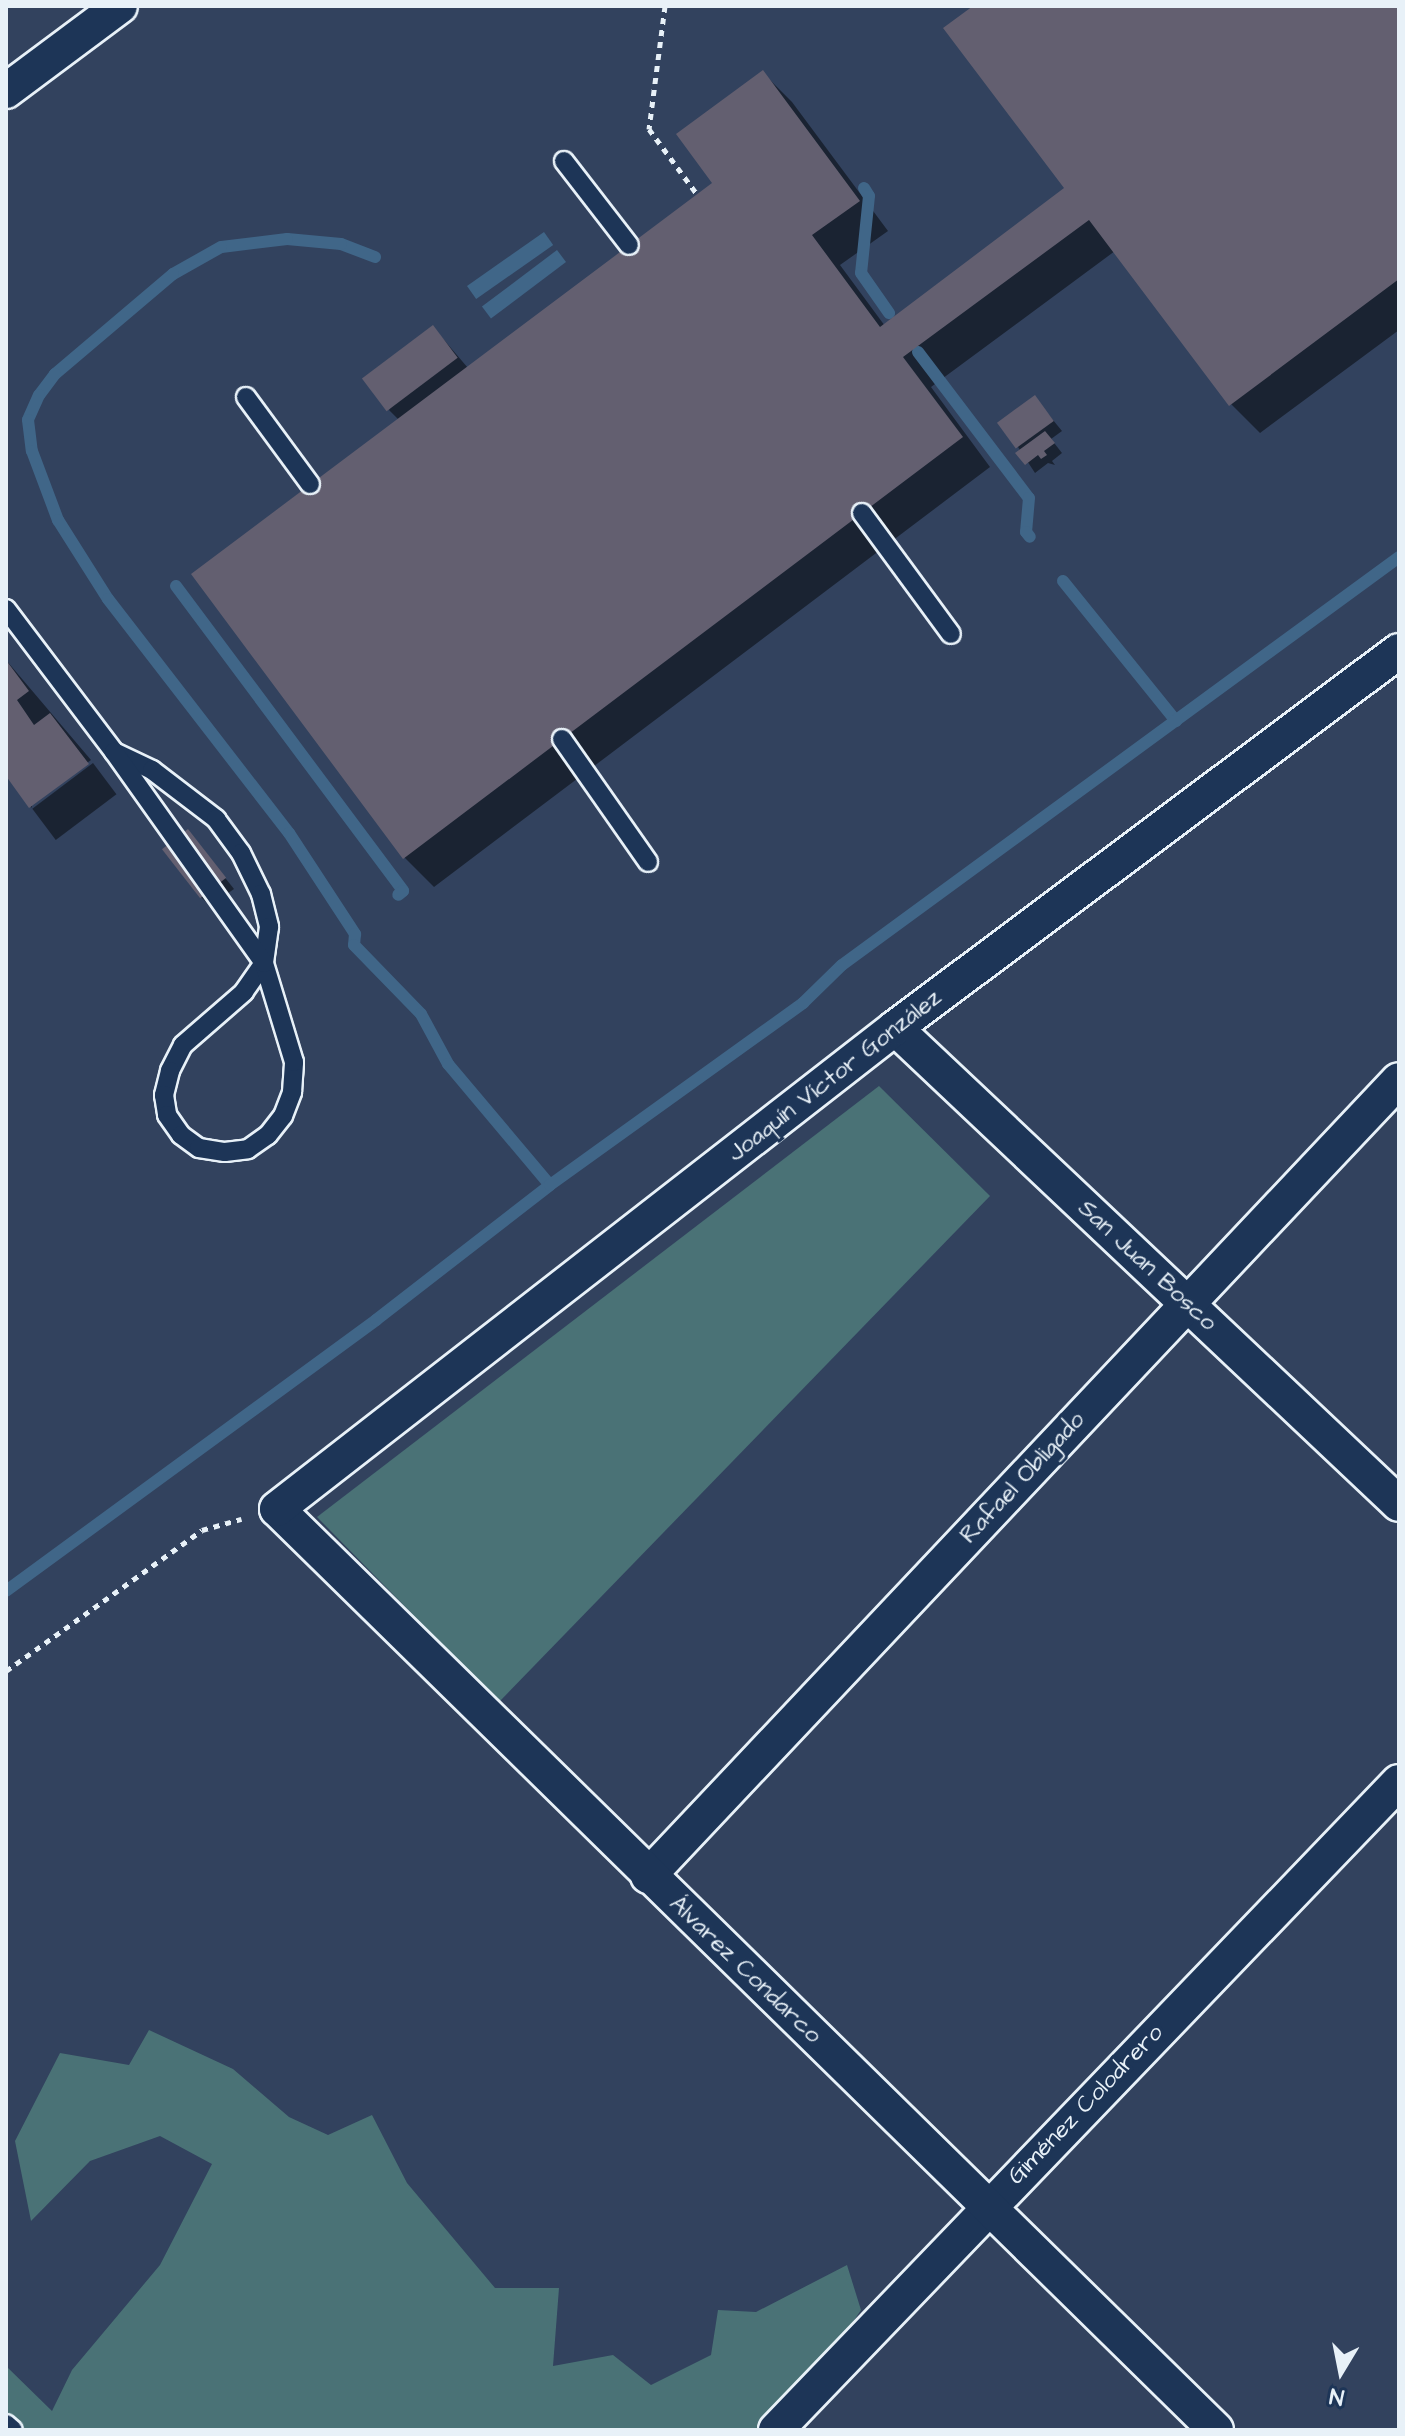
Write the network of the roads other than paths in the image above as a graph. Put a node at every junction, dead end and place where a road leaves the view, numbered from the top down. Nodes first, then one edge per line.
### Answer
1 (120, 6) edge
2 (6, 91) edge
3 (564, 161) dead end
4 (629, 245) dead end
5 (246, 397) dead end
6 (310, 484) dead end
7 (862, 513) dead end
8 (6, 609) edge
9 (951, 634) dead end
10 (1399, 651) edge
11 (562, 739) dead end
12 (114, 752) junction
13 (648, 862) dead end
14 (264, 963) junction
15 (895, 1028) junction
16 (1399, 1080) edge
17 (1187, 1303) junction
18 (1399, 1504) edge
19 (277, 1509) joint
20 (1399, 1782) edge
21 (648, 1876) junction
22 (988, 2206) junction
23 (6, 2424) edge
24 (13, 2430) edge
25 (776, 2430) edge
26 (1216, 2430) edge

1 - 2 street
3 - 4 lane
5 - 6 lane
7 - 9 lane
8 - 12 lane
10 - 15 street, Joaquín Víctor González
11 - 13 lane
12 - 14 lane
12 - 14 lane
14 - 14 lane
15 - 17 street, San Juan Bosco
15 - 19 street, Joaquín Víctor González
16 - 17 street, Rafael Obligado
17 - 18 street, San Juan Bosco
17 - 21 street, Rafael Obligado
19 - 21 street, Álvarez Condarco
20 - 22 street, Giménez Colodrero
21 - 22 street, Álvarez Condarco
22 - 25 street, Giménez Colodrero
22 - 26 street, Álvarez Condarco
23 - 24 lane

